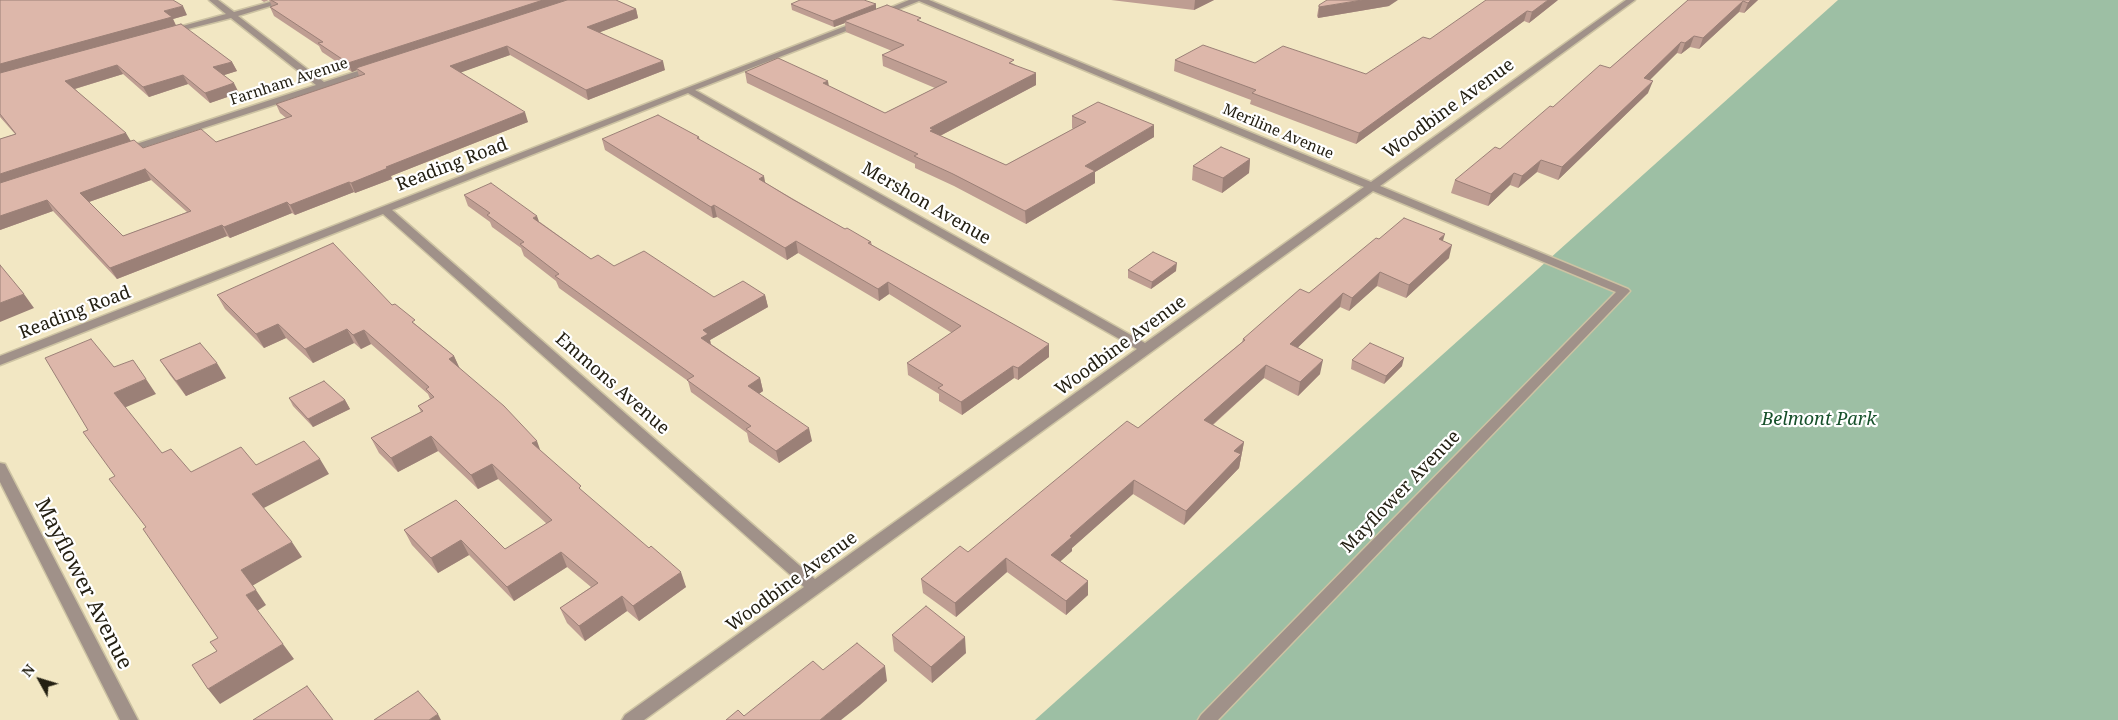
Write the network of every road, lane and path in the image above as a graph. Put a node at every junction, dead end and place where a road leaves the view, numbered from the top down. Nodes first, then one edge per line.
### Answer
1 (213, 0) edge
2 (286, 0) edge
3 (916, 0) edge
4 (922, 0) edge
5 (1631, 0) edge
6 (233, 15) junction
7 (158, 36) edge
8 (379, 67) edge
9 (322, 86) junction
10 (688, 90) junction
11 (114, 154) edge
12 (1371, 187) junction
13 (384, 209) junction
14 (1624, 291) joint
15 (1146, 350) junction
16 (0, 360) edge
17 (0, 468) edge
18 (815, 588) junction
19 (129, 720) edge
20 (631, 720) edge
21 (1208, 720) edge

1 - 6 street
2 - 6 street
3 - 10 street, Reading Road
4 - 12 street, Meriline Avenue
5 - 12 street, Woodbine Avenue
6 - 7 street
6 - 9 street
8 - 9 street, Farnham Avenue
9 - 11 street, Farnham Avenue
10 - 13 street, Reading Road
10 - 15 street, Mershon Avenue
12 - 14 street, Meriline Avenue
12 - 15 street, Woodbine Avenue
13 - 16 street, Reading Road
13 - 18 street, Emmons Avenue
14 - 21 street, Mayflower Avenue
15 - 18 street, Woodbine Avenue
17 - 19 street, Mayflower Avenue
18 - 20 street, Woodbine Avenue

